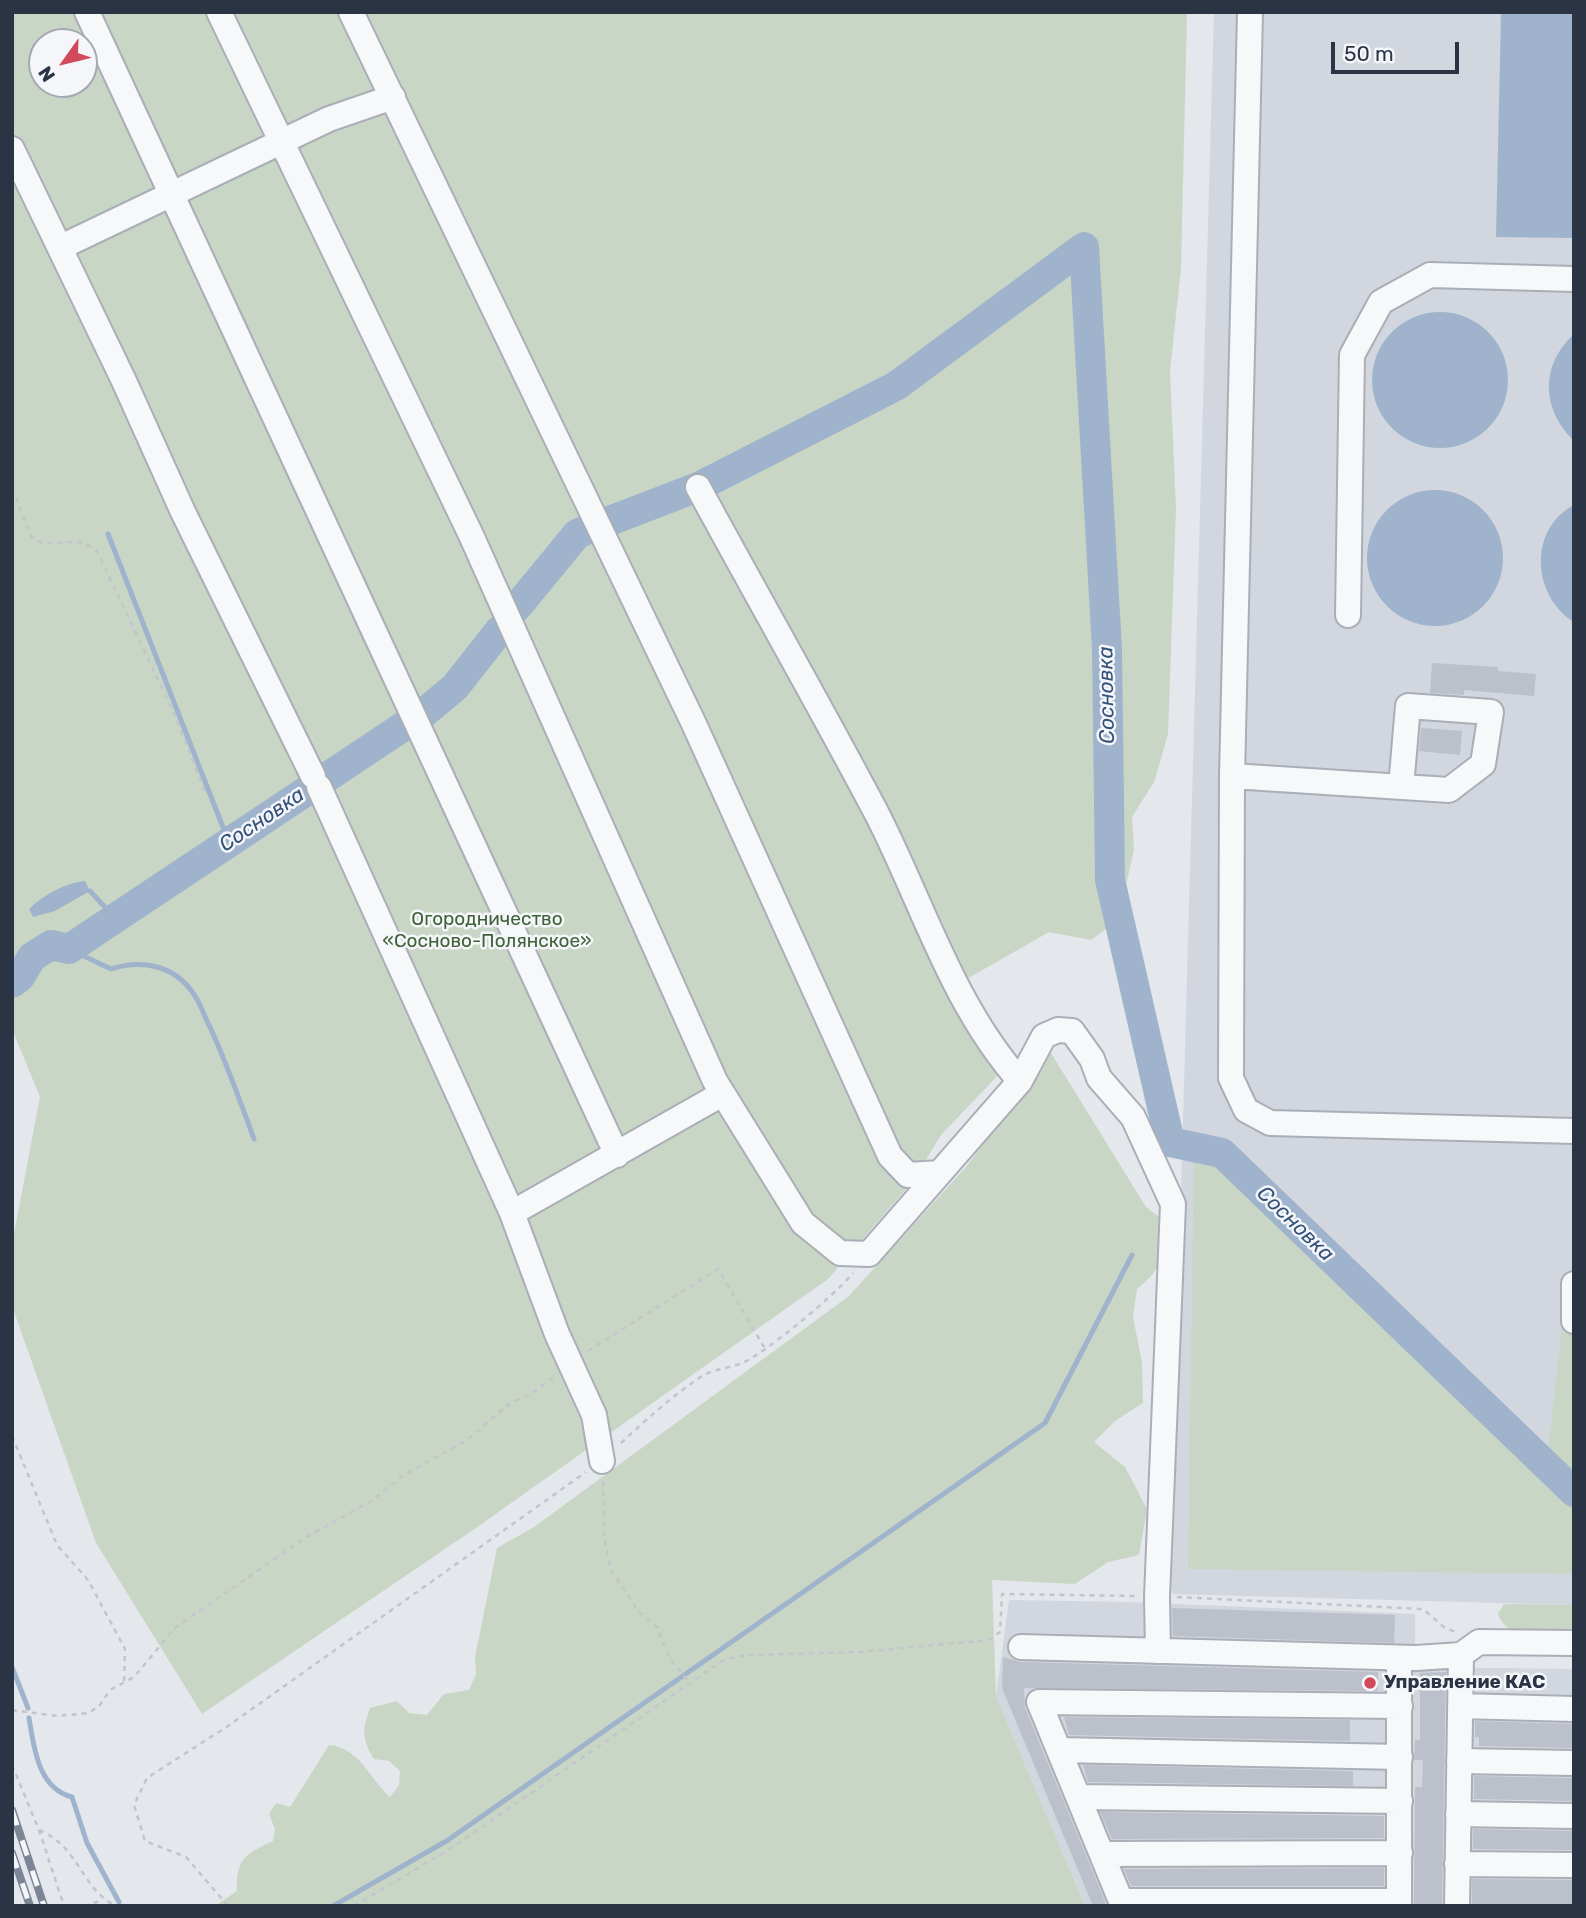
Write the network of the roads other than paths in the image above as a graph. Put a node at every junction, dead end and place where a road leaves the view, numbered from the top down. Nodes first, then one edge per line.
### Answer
1 (87, 12) edge
2 (219, 12) edge
3 (351, 12) edge
4 (1250, 12) edge
5 (393, 97) junction
6 (280, 143) junction
7 (12, 149) edge
8 (171, 194) junction
9 (61, 247) junction
10 (1574, 279) edge
11 (698, 487) dead end
12 (1348, 615) dead end
13 (1232, 776) junction
14 (1401, 787) dead end
15 (1020, 1081) junction
16 (722, 1094) junction
17 (1574, 1131) edge
18 (617, 1156) junction
19 (939, 1173) junction
20 (512, 1213) junction
21 (1574, 1284) edge
22 (1574, 1321) edge
23 (602, 1461) road end
24 (1574, 1643) edge
25 (1021, 1647) dead end
26 (1470, 1648) junction
27 (1158, 1651) junction
28 (1399, 1658) junction
29 (1400, 1706) junction
30 (1460, 1706) junction
31 (1574, 1709) edge
32 (1059, 1749) junction
33 (1400, 1757) junction
34 (1459, 1761) junction
35 (1574, 1763) edge
36 (1079, 1797) junction
37 (1400, 1801) junction
38 (1458, 1814) junction
39 (1574, 1816) edge
40 (1400, 1853) junction
41 (1102, 1854) junction
42 (1458, 1864) junction
43 (1574, 1865) edge
44 (1122, 1903) edge
45 (1399, 1903) edge
46 (1457, 1906) edge

1 - 8 street
2 - 6 street
3 - 5 street
4 - 13 street
5 - 6 street
5 - 19 street
6 - 8 street
6 - 16 street
7 - 9 street
8 - 9 street
8 - 18 street
9 - 20 street
10 - 12 street
11 - 15 street
13 - 14 street
13 - 17 street
15 - 19 street
15 - 27 street
16 - 18 street
16 - 19 street
18 - 20 street
20 - 23 street
21 - 22 street
24 - 26 street
25 - 27 street
26 - 28 street
26 - 30 street
27 - 28 street
28 - 29 street
29 - 32 street
29 - 33 street
30 - 31 street
30 - 34 street
32 - 33 street
32 - 36 street
33 - 37 street
34 - 35 street
34 - 38 street
36 - 37 street
36 - 41 street
37 - 40 street
38 - 39 street
38 - 42 street
40 - 41 street
40 - 45 street
41 - 44 street
42 - 43 street
42 - 46 street
44 - 45 street

